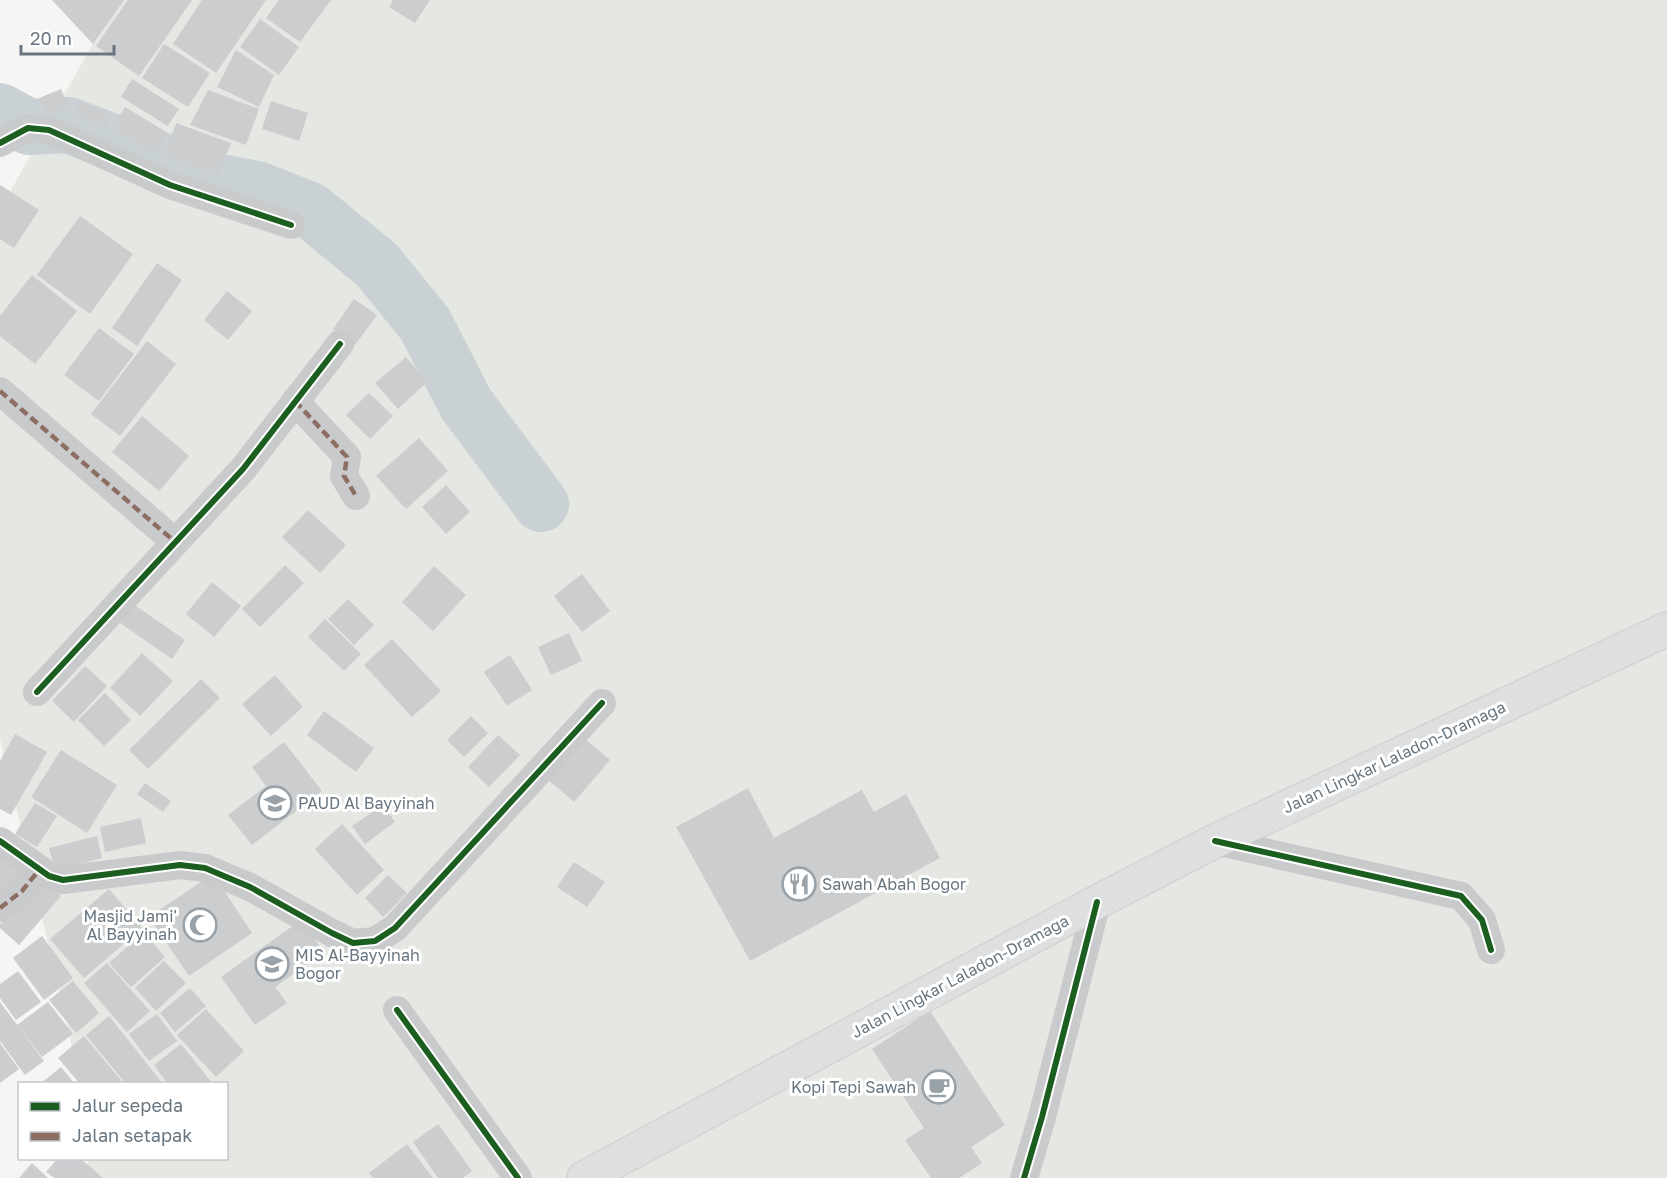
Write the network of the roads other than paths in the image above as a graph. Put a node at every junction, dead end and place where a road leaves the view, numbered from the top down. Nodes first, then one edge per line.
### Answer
1 (0, 143) edge
2 (291, 225) dead end
3 (340, 344) dead end
4 (0, 391) edge
5 (295, 401) junction
6 (356, 496) dead end
7 (174, 541) junction
8 (1667, 629) edge
9 (37, 692) dead end
10 (602, 703) dead end
11 (0, 841) edge
12 (1215, 841) junction
13 (39, 869) junction
14 (1097, 902) junction
15 (0, 908) edge
16 (1491, 950) dead end
17 (397, 1010) dead end
18 (518, 1178) edge
19 (584, 1178) edge
20 (1024, 1178) edge

1 - 2 street
3 - 5 street
4 - 7 street
5 - 6 street
5 - 7 street
7 - 9 street
8 - 12 main road, Jalan Lingkar Laladon-Dramaga
10 - 13 street
11 - 13 street
12 - 14 main road, Jalan Lingkar Laladon-Dramaga
12 - 16 street
13 - 15 street
14 - 19 main road, Jalan Lingkar Laladon-Dramaga
14 - 20 street
17 - 18 street

